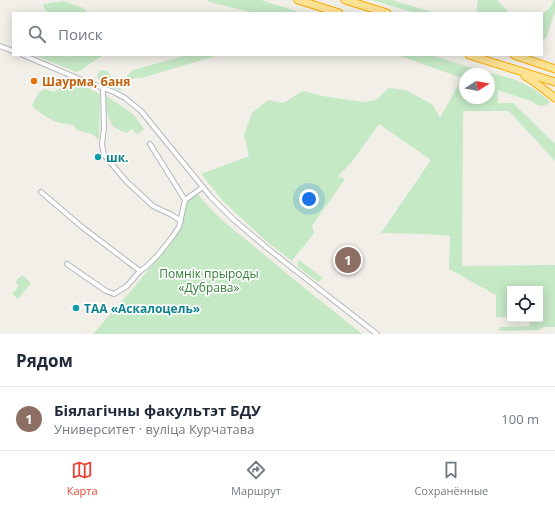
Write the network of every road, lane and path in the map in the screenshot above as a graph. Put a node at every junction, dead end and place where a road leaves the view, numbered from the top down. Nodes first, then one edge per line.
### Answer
1 (298, 0) edge
2 (346, 0) edge
3 (336, 12) edge
4 (384, 12) edge
5 (0, 46) edge
6 (12, 51) edge
7 (24, 56) edge
8 (472, 56) edge
9 (517, 56) edge
10 (513, 69) junction
11 (555, 69) edge
12 (555, 82) edge
13 (103, 88) junction
14 (555, 98) edge
15 (150, 144) dead end
16 (203, 187) junction
17 (41, 192) dead end
18 (185, 200) junction
19 (181, 221) junction
20 (67, 264) dead end
21 (140, 271) junction
22 (378, 334) edge

1 - 3 highway
2 - 4 highway
5 - 6 street
7 - 13 street
8 - 10 highway
9 - 11 highway
10 - 12 highway
10 - 14 highway
13 - 16 street
13 - 19 street
15 - 18 street
16 - 18 street
16 - 22 street
17 - 21 street
18 - 19 street
19 - 21 street
20 - 21 street

